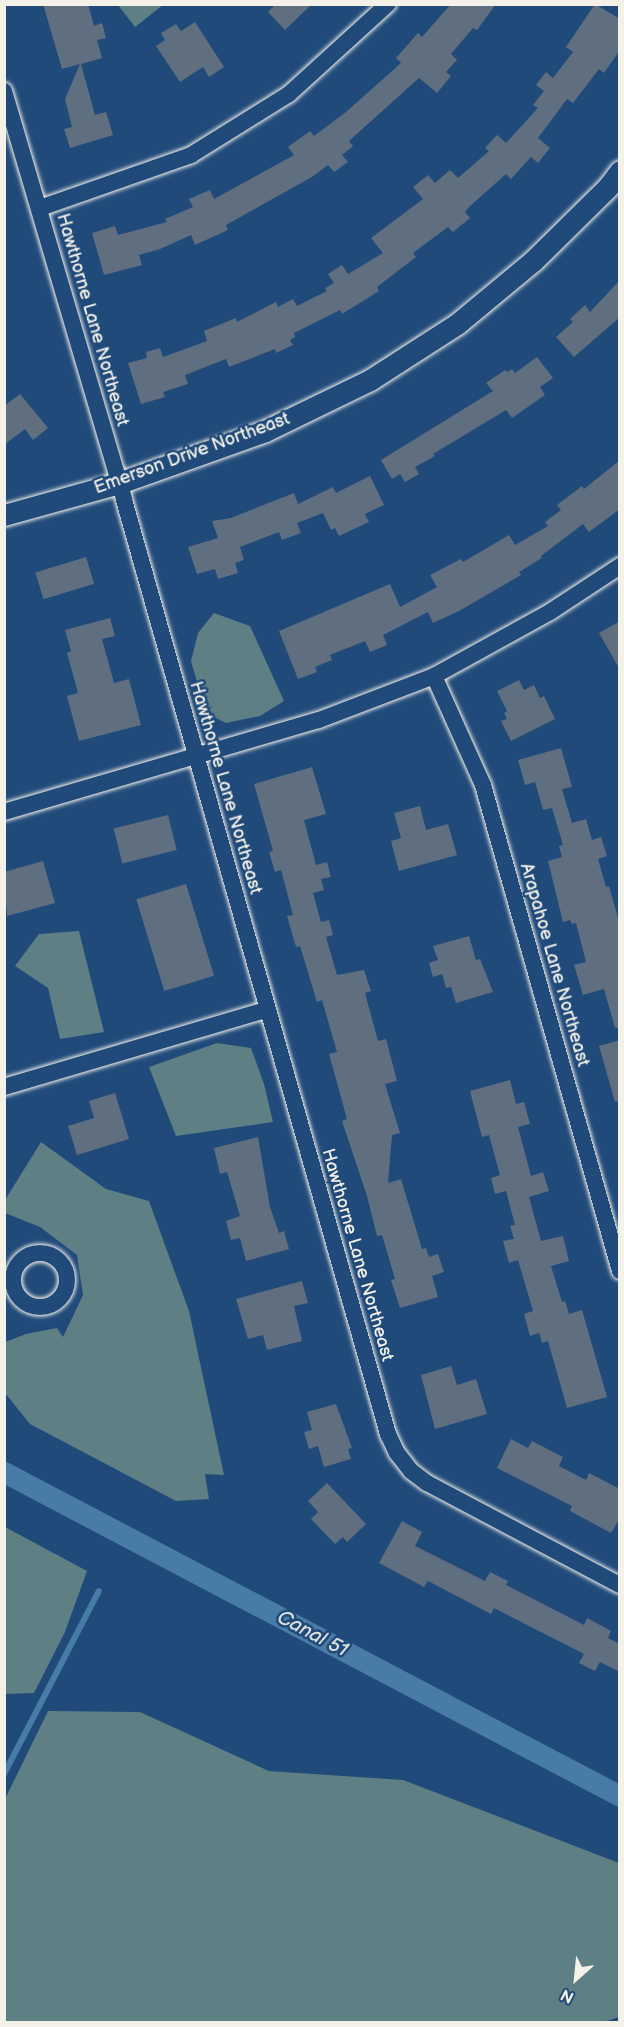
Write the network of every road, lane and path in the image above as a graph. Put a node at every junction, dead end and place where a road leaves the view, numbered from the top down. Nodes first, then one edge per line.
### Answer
1 (388, 4) edge
2 (4, 91) edge
3 (620, 171) edge
4 (40, 208) junction
5 (119, 483) junction
6 (4, 515) edge
7 (620, 566) edge
8 (434, 676) junction
9 (196, 757) junction
10 (4, 812) edge
11 (266, 1010) junction
12 (4, 1087) edge
13 (620, 1271) edge
14 (620, 1585) edge

1 - 4 street
2 - 4 street, Hawthorne Lane Northeast
3 - 5 street, Emerson Drive Northeast
4 - 5 street, Hawthorne Lane Northeast
5 - 6 street, Emerson Drive Northeast
5 - 9 street, Hawthorne Lane Northeast
7 - 8 street
8 - 9 street
8 - 13 street, Arapahoe Lane Northeast
9 - 10 street
9 - 11 street, Hawthorne Lane Northeast
11 - 12 street
11 - 14 street, Hawthorne Lane Northeast

